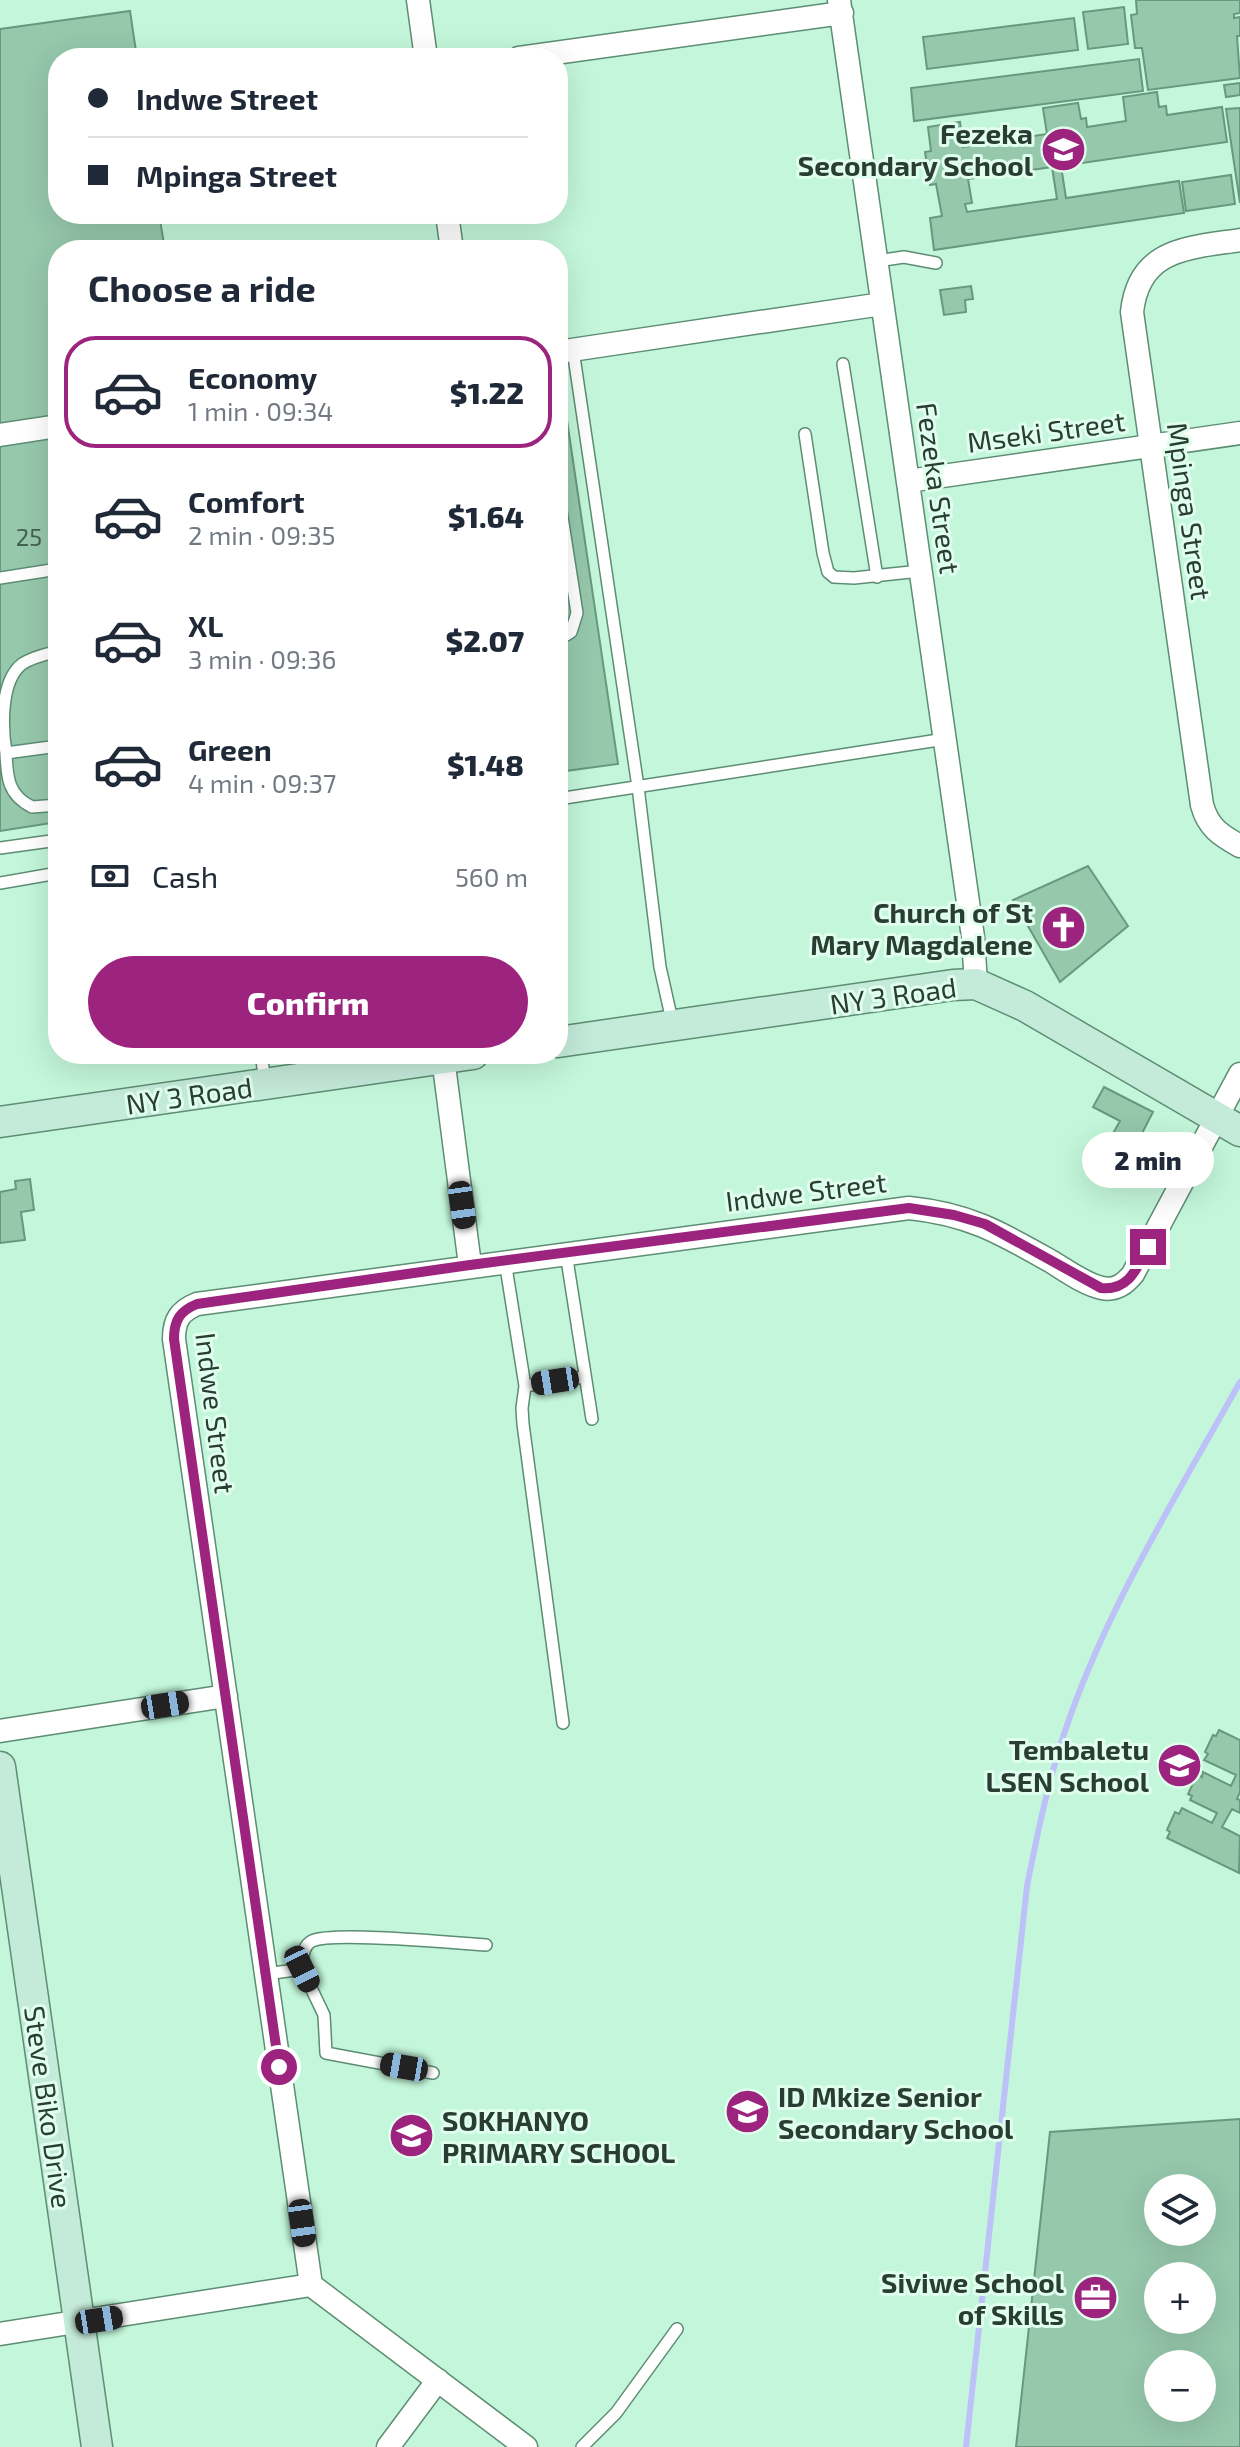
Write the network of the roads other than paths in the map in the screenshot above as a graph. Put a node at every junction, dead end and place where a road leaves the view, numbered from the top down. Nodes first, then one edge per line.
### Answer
1 (418, 0) edge
2 (840, 6) edge
3 (425, 48) edge
4 (568, 50) edge
5 (1240, 240) edge
6 (877, 261) junction
7 (936, 263) dead end
8 (882, 304) junction
9 (568, 351) edge
10 (568, 363) edge
11 (843, 364) dead end
12 (48, 428) edge
13 (1240, 433) edge
14 (805, 434) dead end
15 (0, 435) edge
16 (1150, 446) junction
17 (908, 481) junction
18 (48, 571) edge
19 (920, 571) junction
20 (877, 577) junction
21 (0, 578) edge
22 (568, 587) edge
23 (568, 636) edge
24 (48, 654) edge
25 (945, 739) junction
26 (48, 747) edge
27 (6, 753) junction
28 (638, 787) junction
29 (568, 798) edge
30 (48, 806) edge
31 (48, 841) edge
32 (1240, 846) edge
33 (0, 848) edge
34 (48, 875) edge
35 (0, 883) edge
36 (976, 984) junction
37 (673, 1025) junction
38 (568, 1041) edge
39 (262, 1064) edge
40 (402, 1064) edge
41 (444, 1064) edge
42 (1240, 1074) edge
43 (265, 1084) junction
44 (0, 1122) edge
45 (1228, 1125) edge
46 (566, 1253) junction
47 (505, 1260) junction
48 (470, 1265) junction
49 (584, 1377) junction
50 (525, 1386) junction
51 (592, 1419) dead end
52 (226, 1696) junction
53 (563, 1723) dead end
54 (0, 1731) edge
55 (0, 1767) edge
56 (486, 1945) dead end
57 (302, 1969) junction
58 (266, 1974) junction
59 (433, 2073) dead end
60 (311, 2285) junction
61 (79, 2322) junction
62 (677, 2329) dead end
63 (0, 2334) edge
64 (438, 2380) junction
65 (97, 2447) edge
66 (388, 2447) edge
67 (526, 2447) edge
68 (582, 2447) edge

1 - 3 street
2 - 4 street
2 - 6 street, Fezeka Street
5 - 16 street, Mpinga Street
6 - 7 lane
6 - 8 street, Fezeka Street
8 - 9 street
8 - 17 street, Fezeka Street
10 - 28 lane
11 - 20 lane
12 - 15 street
13 - 16 street, Mseki Street
14 - 20 lane
16 - 17 street, Mseki Street
16 - 32 street, Mpinga Street
17 - 19 street, Fezeka Street
18 - 21 lane
19 - 20 lane
19 - 25 street, Fezeka Street
22 - 23 lane
24 - 27 lane
25 - 28 lane
25 - 36 street, Fezeka Street
26 - 27 lane
27 - 30 lane
28 - 29 lane
28 - 37 lane
31 - 33 lane
34 - 35 lane
36 - 37 street, NY 3 Road
36 - 45 street, NY 3 Road
37 - 38 street, NY 3 Road
39 - 43 lane
40 - 43 street, NY 3 Road
41 - 48 street
42 - 45 street
43 - 44 street, NY 3 Road
45 - 46 street, Indwe Street
46 - 47 street, Indwe Street
46 - 49 lane
47 - 48 street, Indwe Street
47 - 50 lane
48 - 52 street, Indwe Street
49 - 50 lane
49 - 51 lane
50 - 53 lane
52 - 54 street
52 - 58 street, Indwe Street
55 - 61 street, Steve Biko Drive
56 - 57 lane
57 - 58 lane
57 - 59 lane
58 - 60 street, Indwe Street
60 - 61 street
60 - 64 street
61 - 63 street
61 - 65 street, Steve Biko Drive
62 - 68 lane
64 - 66 street
64 - 67 street

